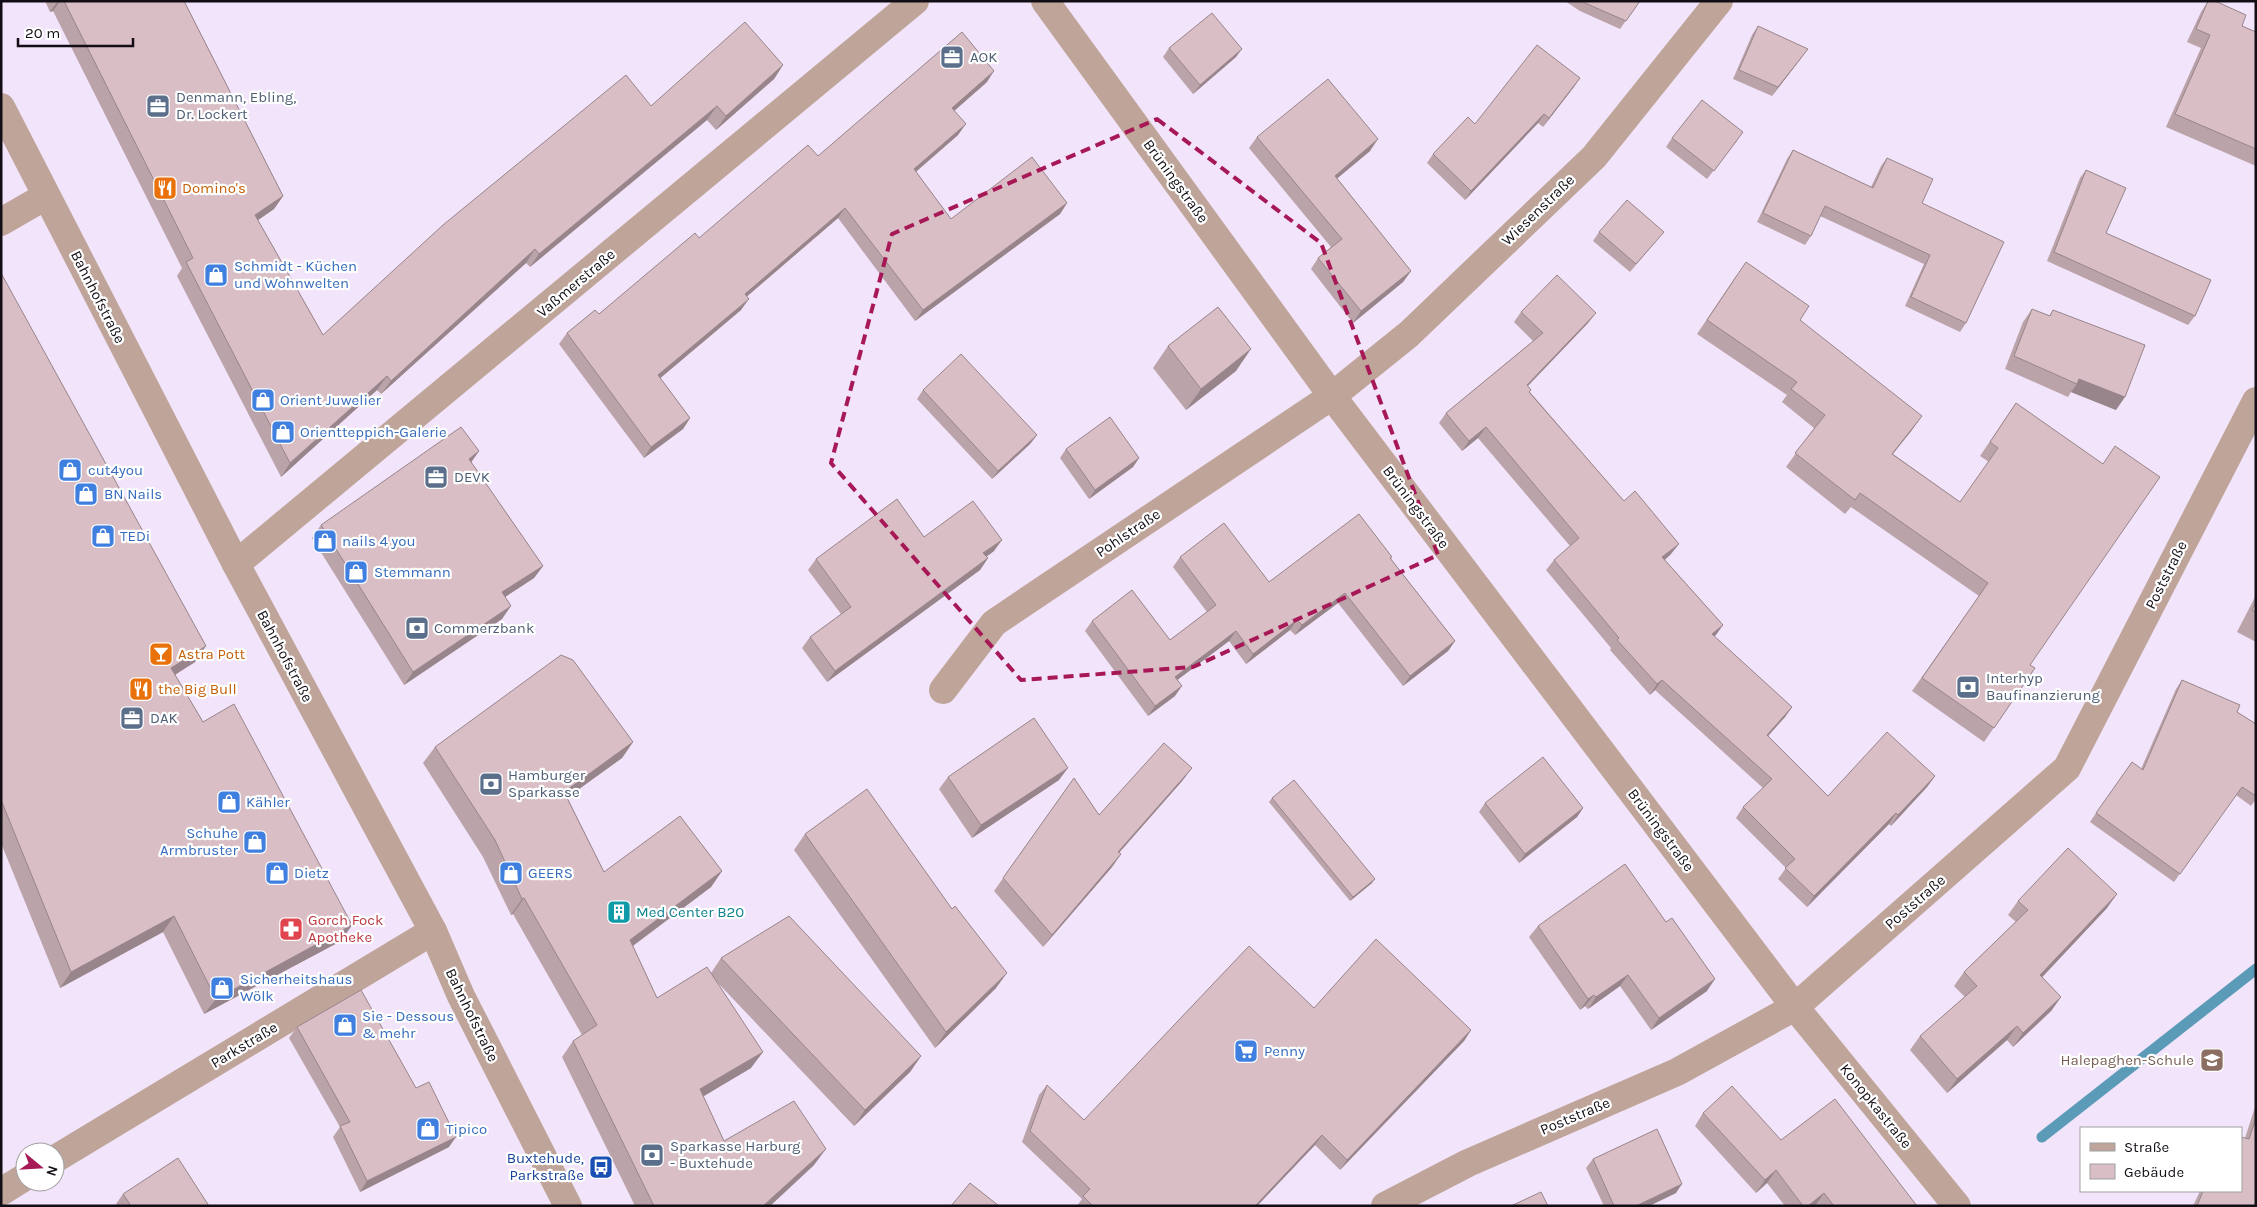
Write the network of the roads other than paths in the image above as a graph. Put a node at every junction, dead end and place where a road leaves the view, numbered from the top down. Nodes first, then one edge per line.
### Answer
1 (915, 1) edge
2 (1045, 1) edge
3 (1719, 1) edge
4 (1, 107) edge
5 (46, 196) junction
6 (1, 222) edge
7 (1332, 396) junction
8 (2256, 401) edge
9 (236, 564) junction
10 (943, 690) dead end
11 (433, 931) junction
12 (1795, 1007) junction
13 (65, 1153) edge
14 (15, 1183) edge
15 (1, 1192) edge
16 (568, 1206) edge
17 (1385, 1206) edge
18 (1957, 1206) edge

1 - 9 street, Vaßmerstraße
2 - 7 street, Brüningstraße
3 - 7 street, Wiesenstraße
4 - 5 street, Bahnhofstraße
5 - 6 street
5 - 9 street, Bahnhofstraße
7 - 10 street, Pohlstraße
7 - 12 street, Brüningstraße
8 - 12 street, Poststraße
9 - 11 street, Bahnhofstraße
11 - 13 street, Parkstraße
11 - 16 street, Bahnhofstraße
12 - 17 street, Poststraße
12 - 18 street, Konopkastraße
14 - 15 street

